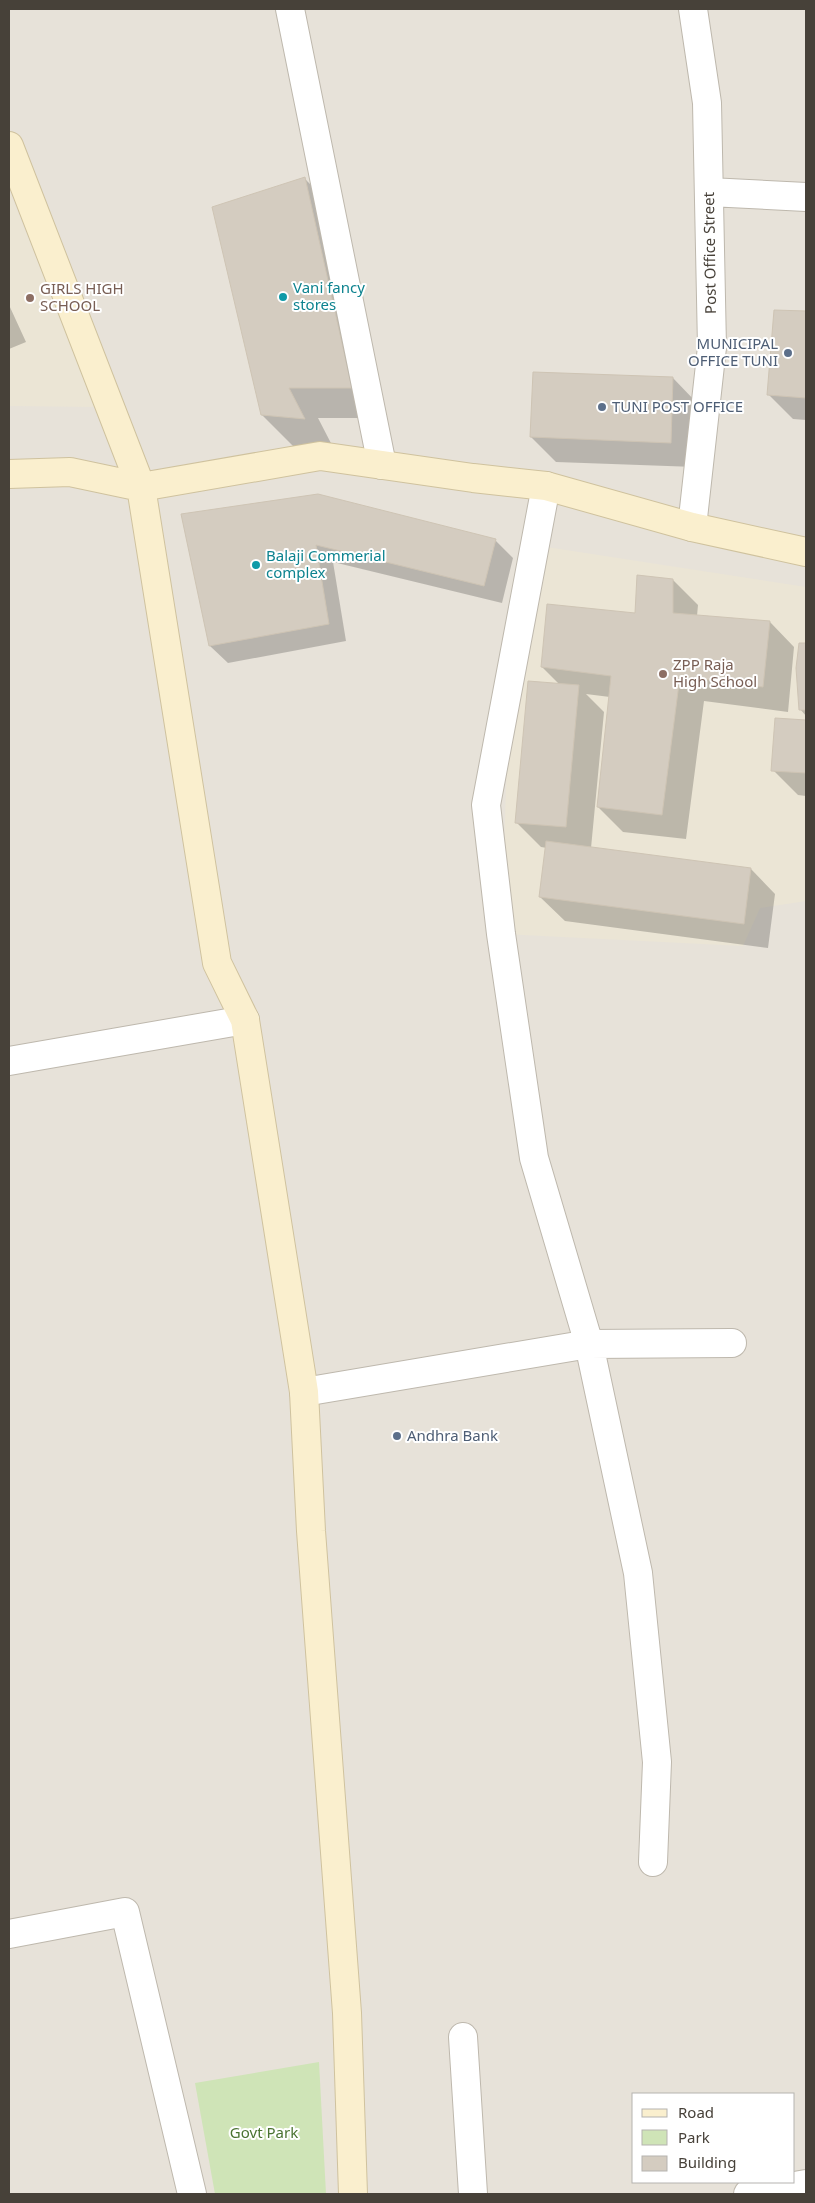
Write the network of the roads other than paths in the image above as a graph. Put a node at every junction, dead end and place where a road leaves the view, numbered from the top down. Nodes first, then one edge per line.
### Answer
1 (290, 9) edge
2 (693, 9) edge
3 (9, 146) edge
4 (709, 192) junction
5 (806, 198) edge
6 (382, 465) junction
7 (9, 474) edge
8 (141, 486) junction
9 (546, 486) junction
10 (692, 527) junction
11 (806, 552) edge
12 (245, 1020) junction
13 (9, 1061) edge
14 (732, 1343) dead end
15 (589, 1344) junction
16 (304, 1392) junction
17 (653, 1862) dead end
18 (9, 1934) edge
19 (463, 2037) dead end
20 (806, 2184) edge
21 (192, 2194) edge
22 (353, 2194) edge
23 (473, 2194) edge
24 (748, 2194) edge

1 - 6 street
2 - 4 street, Post Office Street
3 - 8 street
4 - 5 street
4 - 10 street, Post Office Street
6 - 8 street
6 - 9 street
7 - 8 street
8 - 12 street
9 - 10 street
9 - 15 street
10 - 11 street
12 - 13 street
12 - 16 street
14 - 15 street
15 - 16 street
15 - 17 street
16 - 22 street
18 - 21 street
19 - 23 street
20 - 24 street

